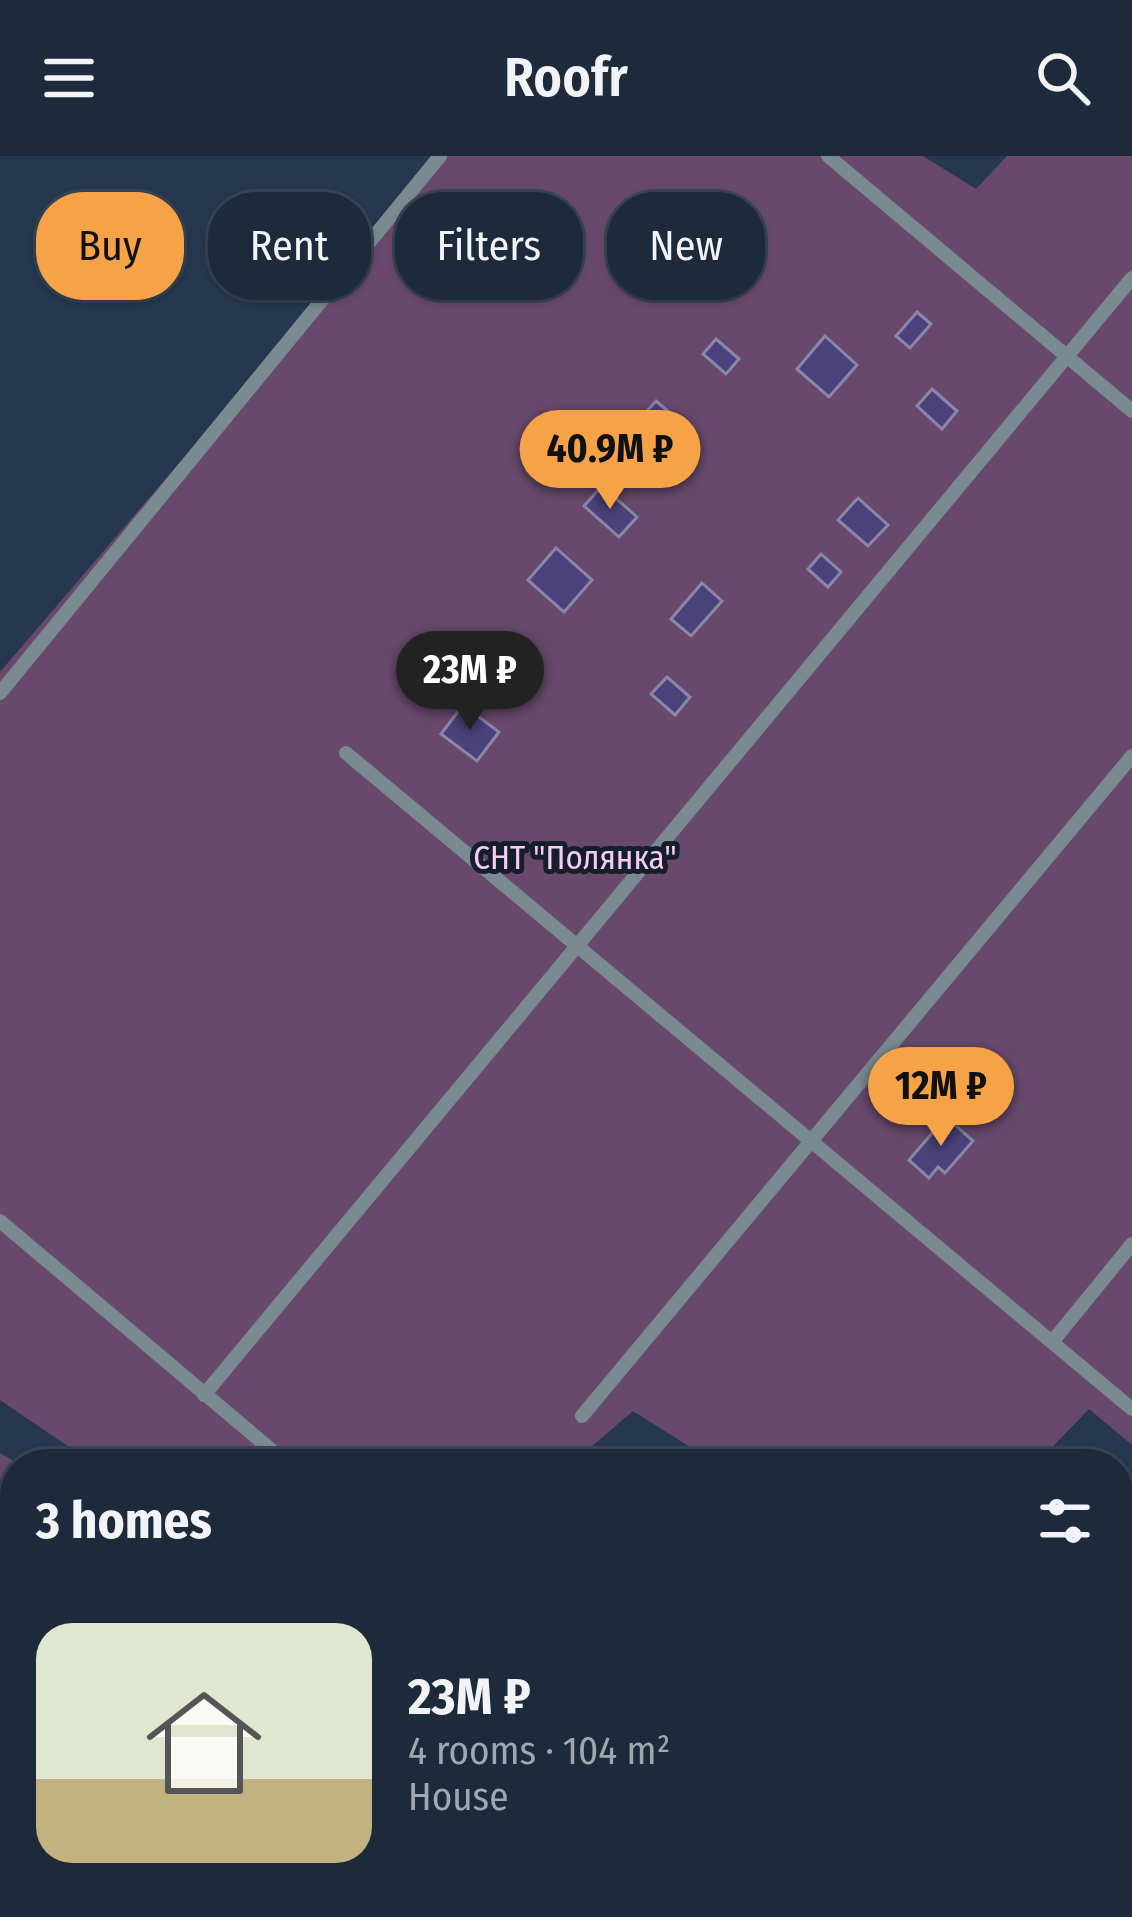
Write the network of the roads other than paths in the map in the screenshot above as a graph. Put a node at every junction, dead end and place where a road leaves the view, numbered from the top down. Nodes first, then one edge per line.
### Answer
1 (440, 156) edge
2 (828, 156) edge
3 (1132, 278) edge
4 (1066, 356) junction
5 (1132, 411) edge
6 (0, 693) edge
7 (346, 753) dead end
8 (1132, 756) edge
9 (579, 947) junction
10 (812, 1142) junction
11 (0, 1221) edge
12 (1132, 1244) edge
13 (1052, 1342) junction
14 (203, 1395) junction
15 (1132, 1409) edge
16 (582, 1415) dead end
17 (270, 1449) edge

1 - 6 lane
2 - 4 lane
3 - 4 lane
4 - 5 lane
4 - 9 lane
7 - 9 lane
8 - 10 lane
9 - 10 lane
9 - 14 lane
10 - 13 lane
10 - 16 lane
11 - 14 lane
12 - 13 lane
13 - 15 lane
14 - 17 lane

